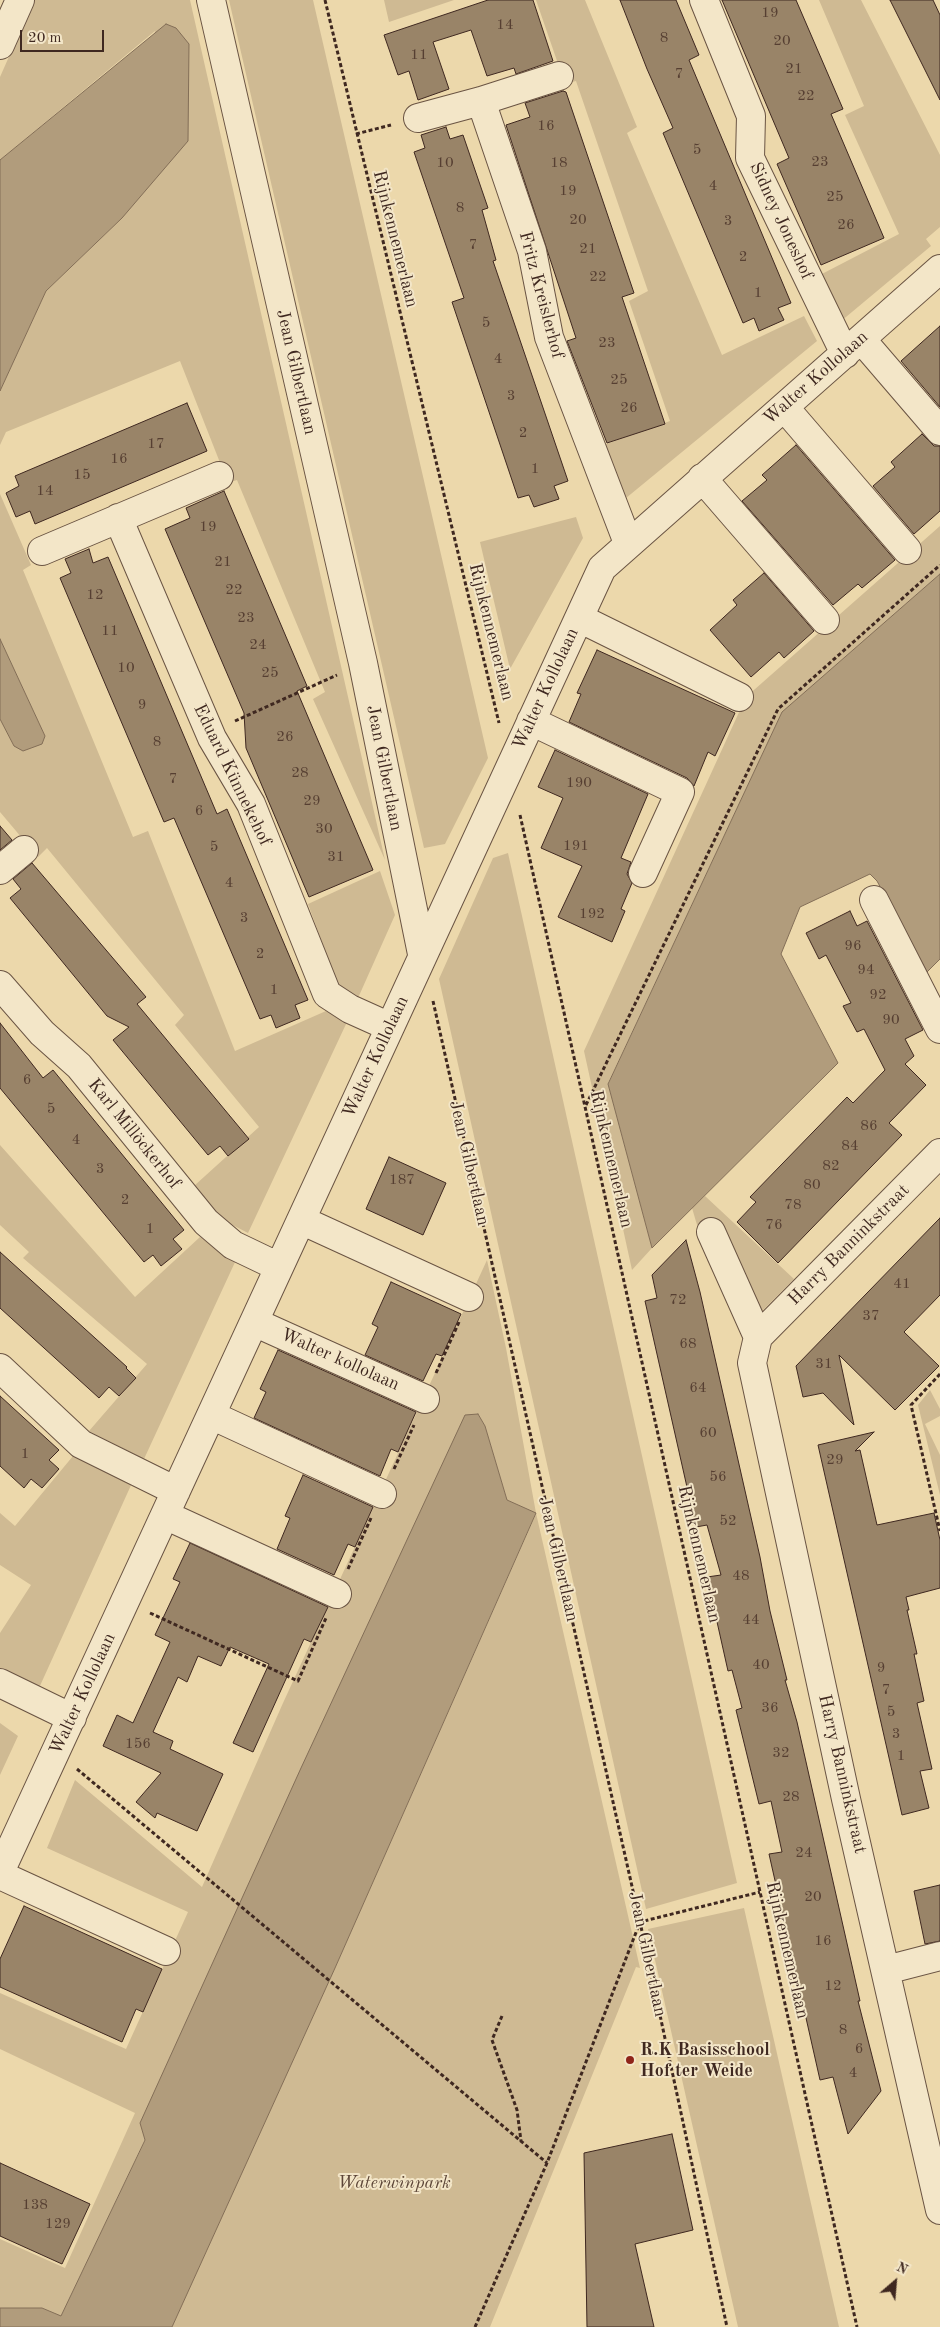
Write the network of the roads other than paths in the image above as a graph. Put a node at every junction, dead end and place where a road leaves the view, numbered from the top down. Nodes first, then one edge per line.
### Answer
1 (20, 0) edge
2 (211, 0) edge
3 (704, 0) edge
4 (1, 39) edge
5 (559, 76) dead end
6 (480, 101) junction
7 (418, 118) road end
8 (940, 269) edge
9 (853, 346) junction
10 (784, 407) junction
11 (940, 431) edge
12 (219, 476) dead end
13 (702, 478) junction
14 (118, 518) junction
15 (628, 543) junction
16 (907, 550) dead end
17 (42, 551) dead end
18 (578, 618) junction
19 (826, 620) dead end
20 (739, 697) dead end
21 (531, 722) junction
22 (24, 850) dead end
23 (0, 870) edge
24 (642, 873) dead end
25 (874, 900) dead end
26 (422, 954) junction
27 (0, 986) edge
28 (390, 1027) junction
29 (940, 1028) edge
30 (940, 1153) edge
31 (301, 1220) junction
32 (711, 1232) dead end
33 (279, 1267) junction
34 (469, 1297) road end
35 (254, 1322) junction
36 (758, 1337) junction
37 (0, 1368) edge
38 (425, 1399) road end
39 (211, 1415) junction
40 (382, 1494) road end
41 (170, 1503) junction
42 (337, 1594) road end
43 (0, 1683) edge
44 (72, 1718) junction
45 (0, 1874) edge
46 (166, 1951) dead end
47 (940, 1956) edge
48 (886, 1970) junction
49 (940, 2210) edge

1 - 4 street
2 - 26 street, Jean Gilbertlaan
3 - 9 street, Sidney Joneshof
5 - 6 street
6 - 7 street
6 - 15 street, Fritz Kreislerhof
8 - 9 street, Walter Kollolaan
9 - 10 street, Walter Kollolaan
9 - 11 street, Sidney Joneshof
10 - 13 street, Walter Kollolaan
10 - 16 street
12 - 14 street
13 - 15 street, Walter Kollolaan
13 - 19 street
14 - 17 street
14 - 28 street, Eduard Künnekehof
15 - 18 street, Walter Kollolaan
18 - 20 street
18 - 21 street, Walter Kollolaan
21 - 24 street
21 - 26 street, Walter Kollolaan
22 - 23 street
25 - 29 street
26 - 28 street, Walter Kollolaan
27 - 33 street, Karl Millöckerhof
28 - 31 street, Walter Kollolaan
30 - 36 street, Harry Banninkstraat
31 - 33 street, Walter Kollolaan
31 - 34 street
32 - 36 street
33 - 35 street, Walter Kollolaan
35 - 38 street, Walter kollolaan
35 - 39 street, Walter Kollolaan
36 - 48 street, Harry Banninkstraat
37 - 41 street
39 - 40 street
39 - 41 street, Walter Kollolaan
41 - 42 street
41 - 44 street, Walter Kollolaan
43 - 44 street
44 - 45 street, Walter Kollolaan
45 - 46 street, Walter Kollolaan
47 - 48 street
48 - 49 street, Harry Banninkstraat

